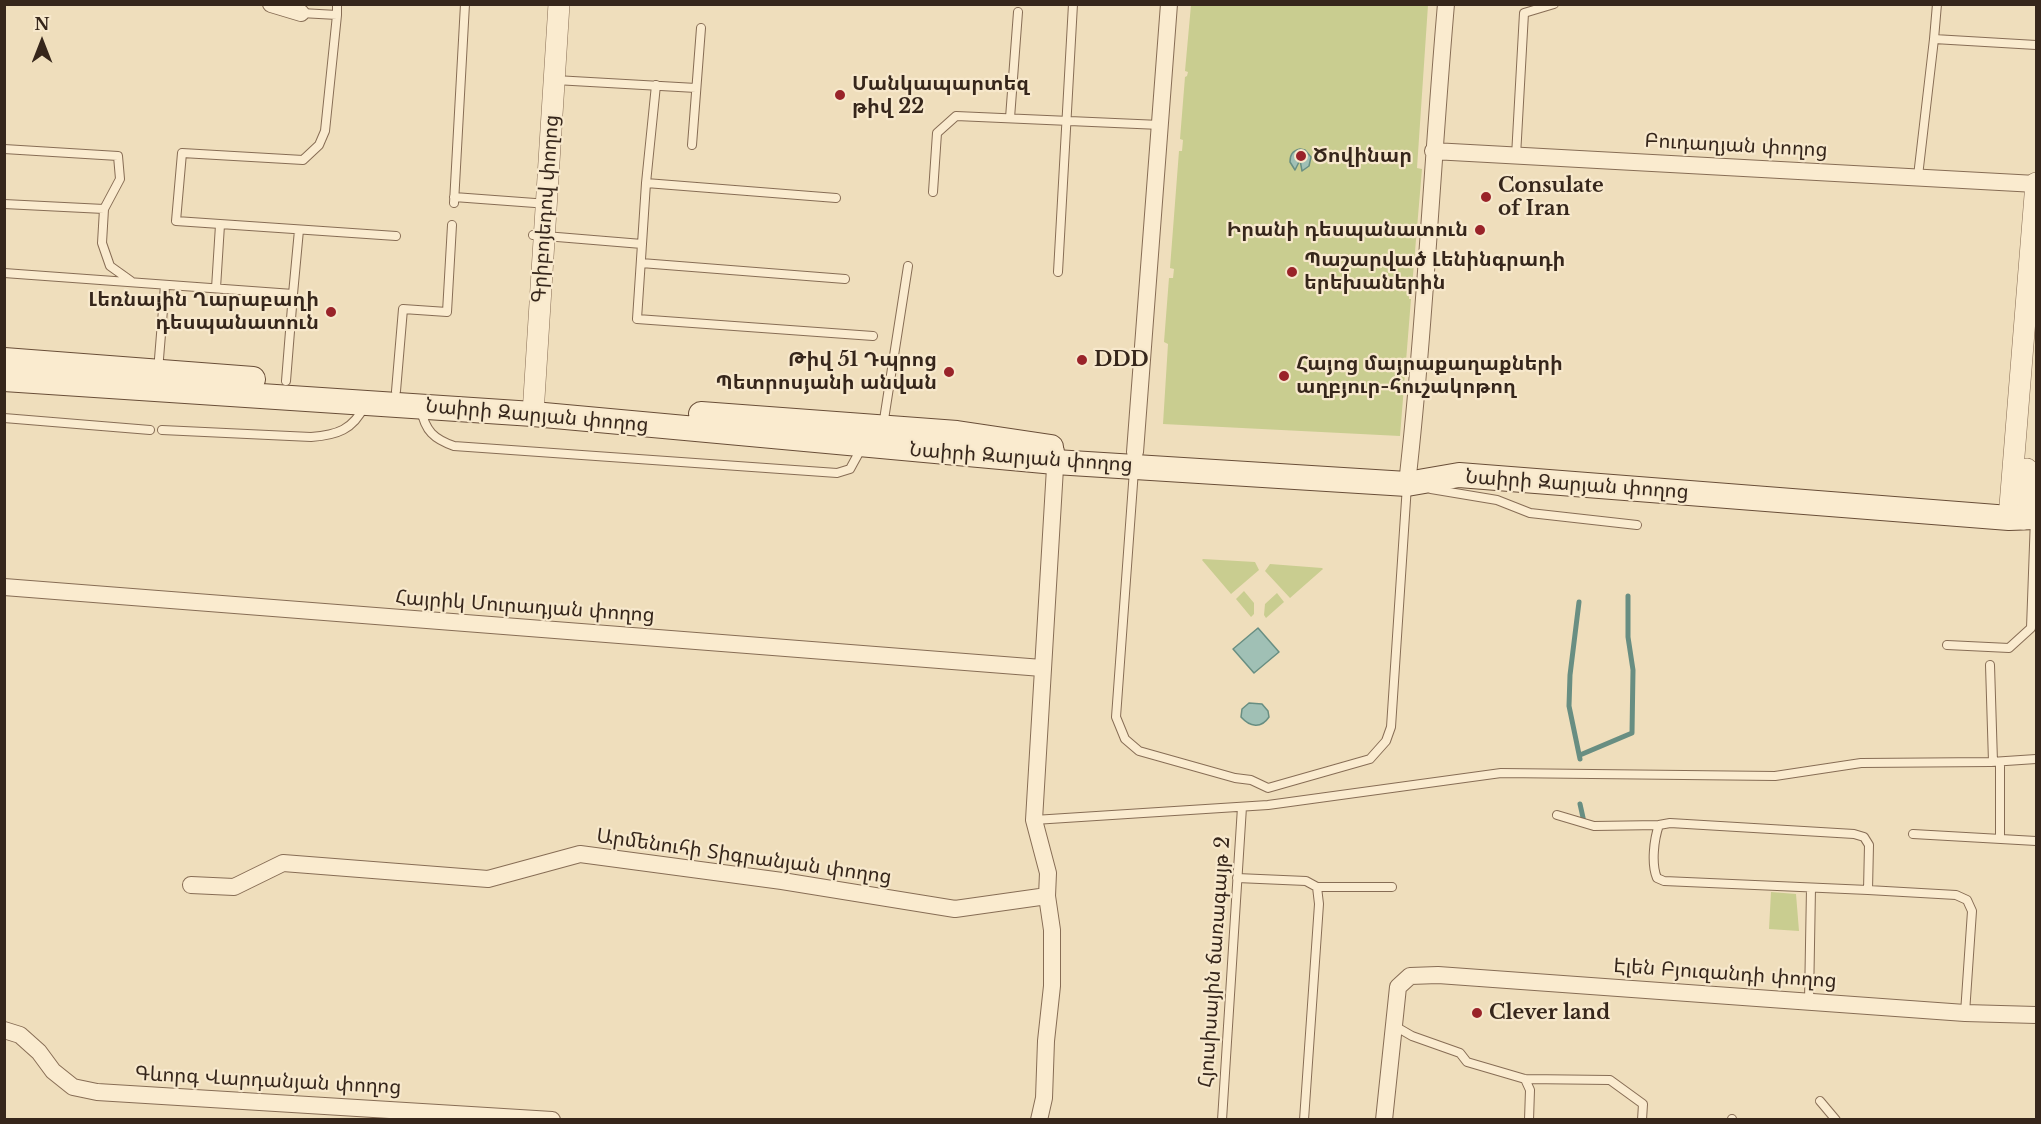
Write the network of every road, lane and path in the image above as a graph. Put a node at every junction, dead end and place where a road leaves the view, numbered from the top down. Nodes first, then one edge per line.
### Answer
1 (271, 4) edge
2 (337, 4) edge
3 (465, 4) edge
4 (548, 4) edge
5 (560, 4) edge
6 (1073, 4) edge
7 (1169, 4) edge
8 (1446, 4) edge
9 (1554, 4) edge
10 (1937, 4) edge
11 (1018, 12) dead end
12 (301, 13) joint
13 (337, 15) junction
14 (701, 28) dead end
15 (1934, 39) junction
16 (2037, 45) edge
17 (555, 80) junction
18 (656, 85) junction
19 (696, 88) junction
20 (1010, 118) junction
21 (1066, 120) junction
22 (1160, 124) junction
23 (692, 145) dead end
24 (4, 149) edge
25 (1433, 151) junction
26 (1516, 156) junction
27 (1918, 176) junction
28 (646, 183) junction
29 (2036, 183) edge
30 (933, 192) dead end
31 (836, 198) dead end
32 (535, 203) junction
33 (4, 204) edge
34 (104, 209) junction
35 (220, 225) junction
36 (452, 225) dead end
37 (299, 230) junction
38 (396, 236) dead end
39 (539, 236) junction
40 (642, 244) junction
41 (641, 262) junction
42 (908, 266) dead end
43 (4, 273) edge
44 (1058, 273) dead end
45 (844, 279) dead end
46 (131, 282) junction
47 (165, 285) junction
48 (216, 288) junction
49 (293, 294) junction
50 (873, 336) dead end
51 (2037, 347) edge
52 (4, 360) edge
53 (158, 372) junction
54 (4, 379) edge
55 (286, 381) junction
56 (396, 391) junction
57 (366, 402) junction
58 (421, 406) junction
59 (527, 407) junction
60 (4, 418) edge
61 (883, 427) junction
62 (150, 429) dead end
63 (162, 430) dead end
64 (863, 446) junction
65 (1056, 455) junction
66 (1135, 459) junction
67 (1408, 477) junction
68 (2026, 518) edge
69 (1637, 525) dead end
70 (4, 587) edge
71 (1947, 645) dead end
72 (1990, 665) dead end
73 (1042, 669) junction
74 (2037, 759) edge
75 (1996, 762) junction
76 (1242, 807) junction
77 (1557, 815) dead end
78 (1034, 820) junction
79 (1659, 825) junction
80 (1913, 834) dead end
81 (2000, 838) junction
82 (2037, 841) edge
83 (1237, 878) junction
84 (191, 885) dead end
85 (1317, 887) junction
86 (1392, 887) dead end
87 (1811, 888) junction
88 (1868, 890) junction
89 (1047, 896) junction
90 (1809, 1001) junction
91 (1965, 1013) junction
92 (2037, 1016) edge
93 (1393, 1024) junction
94 (4, 1030) edge
95 (1525, 1079) junction
96 (1820, 1101) dead end
97 (552, 1119) edge
98 (1039, 1119) edge
99 (1222, 1119) edge
100 (1304, 1119) edge
101 (1384, 1119) edge
102 (1530, 1119) edge
103 (1642, 1119) edge
104 (1836, 1119) edge

1 - 12 street
2 - 13 lane
3 - 32 lane
4 - 32 street, Գրիբոյեդով փողոց
5 - 17 street, Գրիբոյեդով փողոց
6 - 21 lane
7 - 22 street
8 - 25 street
9 - 26 lane
10 - 15 lane
11 - 20 lane
12 - 13 lane
13 - 35 lane
14 - 19 lane
15 - 16 lane
15 - 27 lane
17 - 18 lane
17 - 39 street, Գրիբոյեդով փողոց
18 - 19 lane
18 - 28 lane
19 - 23 lane
20 - 21 lane
20 - 30 lane
21 - 22 lane
21 - 44 lane
22 - 66 street
24 - 34 lane
25 - 26 street, Բուդաղյան փողոց
25 - 67 street
26 - 27 street, Բուդաղյան փողոց
27 - 29 street, Բուդաղյան փողոց
28 - 31 lane
28 - 40 lane
29 - 68 street
32 - 39 street, Գրիբոյեդով փողոց
33 - 34 lane
34 - 46 lane
35 - 37 lane
35 - 48 lane
36 - 56 lane
37 - 38 lane
37 - 49 lane
39 - 40 lane
39 - 59 street, Գրիբոյեդով փողոց
40 - 41 lane
41 - 45 lane
41 - 50 lane
42 - 61 lane
43 - 46 lane
46 - 47 lane
47 - 48 lane
47 - 53 lane
48 - 49 lane
49 - 55 lane
51 - 68 street
52 - 53 main road, Նաիրի Զարյան փողոց
53 - 55 main road, Նաիրի Զարյան փողոց
54 - 57 main road, Նաիրի Զարյան փողոց
55 - 56 main road, Նաիրի Զարյան փողոց
56 - 59 main road, Նաիրի Զարյան փողոց
57 - 58 main road, Նաիրի Զարյան փողոց
57 - 63 lane
58 - 59 main road, Նաիրի Զարյան փողոց
58 - 64 lane
59 - 61 main road, Նաիրի Զարյան փողոց
59 - 64 main road, Նաիրի Զարյան փողոց
60 - 62 lane
61 - 65 main road, Նաիրի Զարյան փողոց
64 - 65 main road, Նաիրի Զարյան փողոց
65 - 66 main road, Նաիրի Զարյան փողոց
65 - 73 street
66 - 67 main road, Նաիրի Զարյան փողոց
66 - 67 lane
67 - 68 main road, Նաիրի Զարյան փողոց
67 - 69 lane
68 - 71 lane
70 - 73 street, Հայրիկ Մուրադյան փողոց
72 - 75 lane
73 - 78 street
74 - 75 lane
75 - 76 lane
75 - 81 lane
76 - 78 lane
76 - 83 lane, Հյուսիսային ճառագայթ 2
77 - 79 lane
78 - 89 street
79 - 87 lane
79 - 88 lane
80 - 81 lane
81 - 82 lane
83 - 85 lane
83 - 99 lane, Հյուսիսային ճառագայթ 2
84 - 89 street, Արմենուհի Տիգրանյան փողոց
85 - 86 lane
85 - 100 lane
87 - 88 lane
87 - 90 lane
88 - 91 lane
89 - 98 street
90 - 91 street, Էլեն Բյուզանդի փողոց
90 - 93 street, Էլեն Բյուզանդի փողոց
91 - 92 street, Էլեն Բյուզանդի փողոց
93 - 95 lane
93 - 101 street
94 - 97 street, Գևորգ Վարդանյան փողոց
95 - 102 lane
95 - 103 lane
96 - 104 lane

